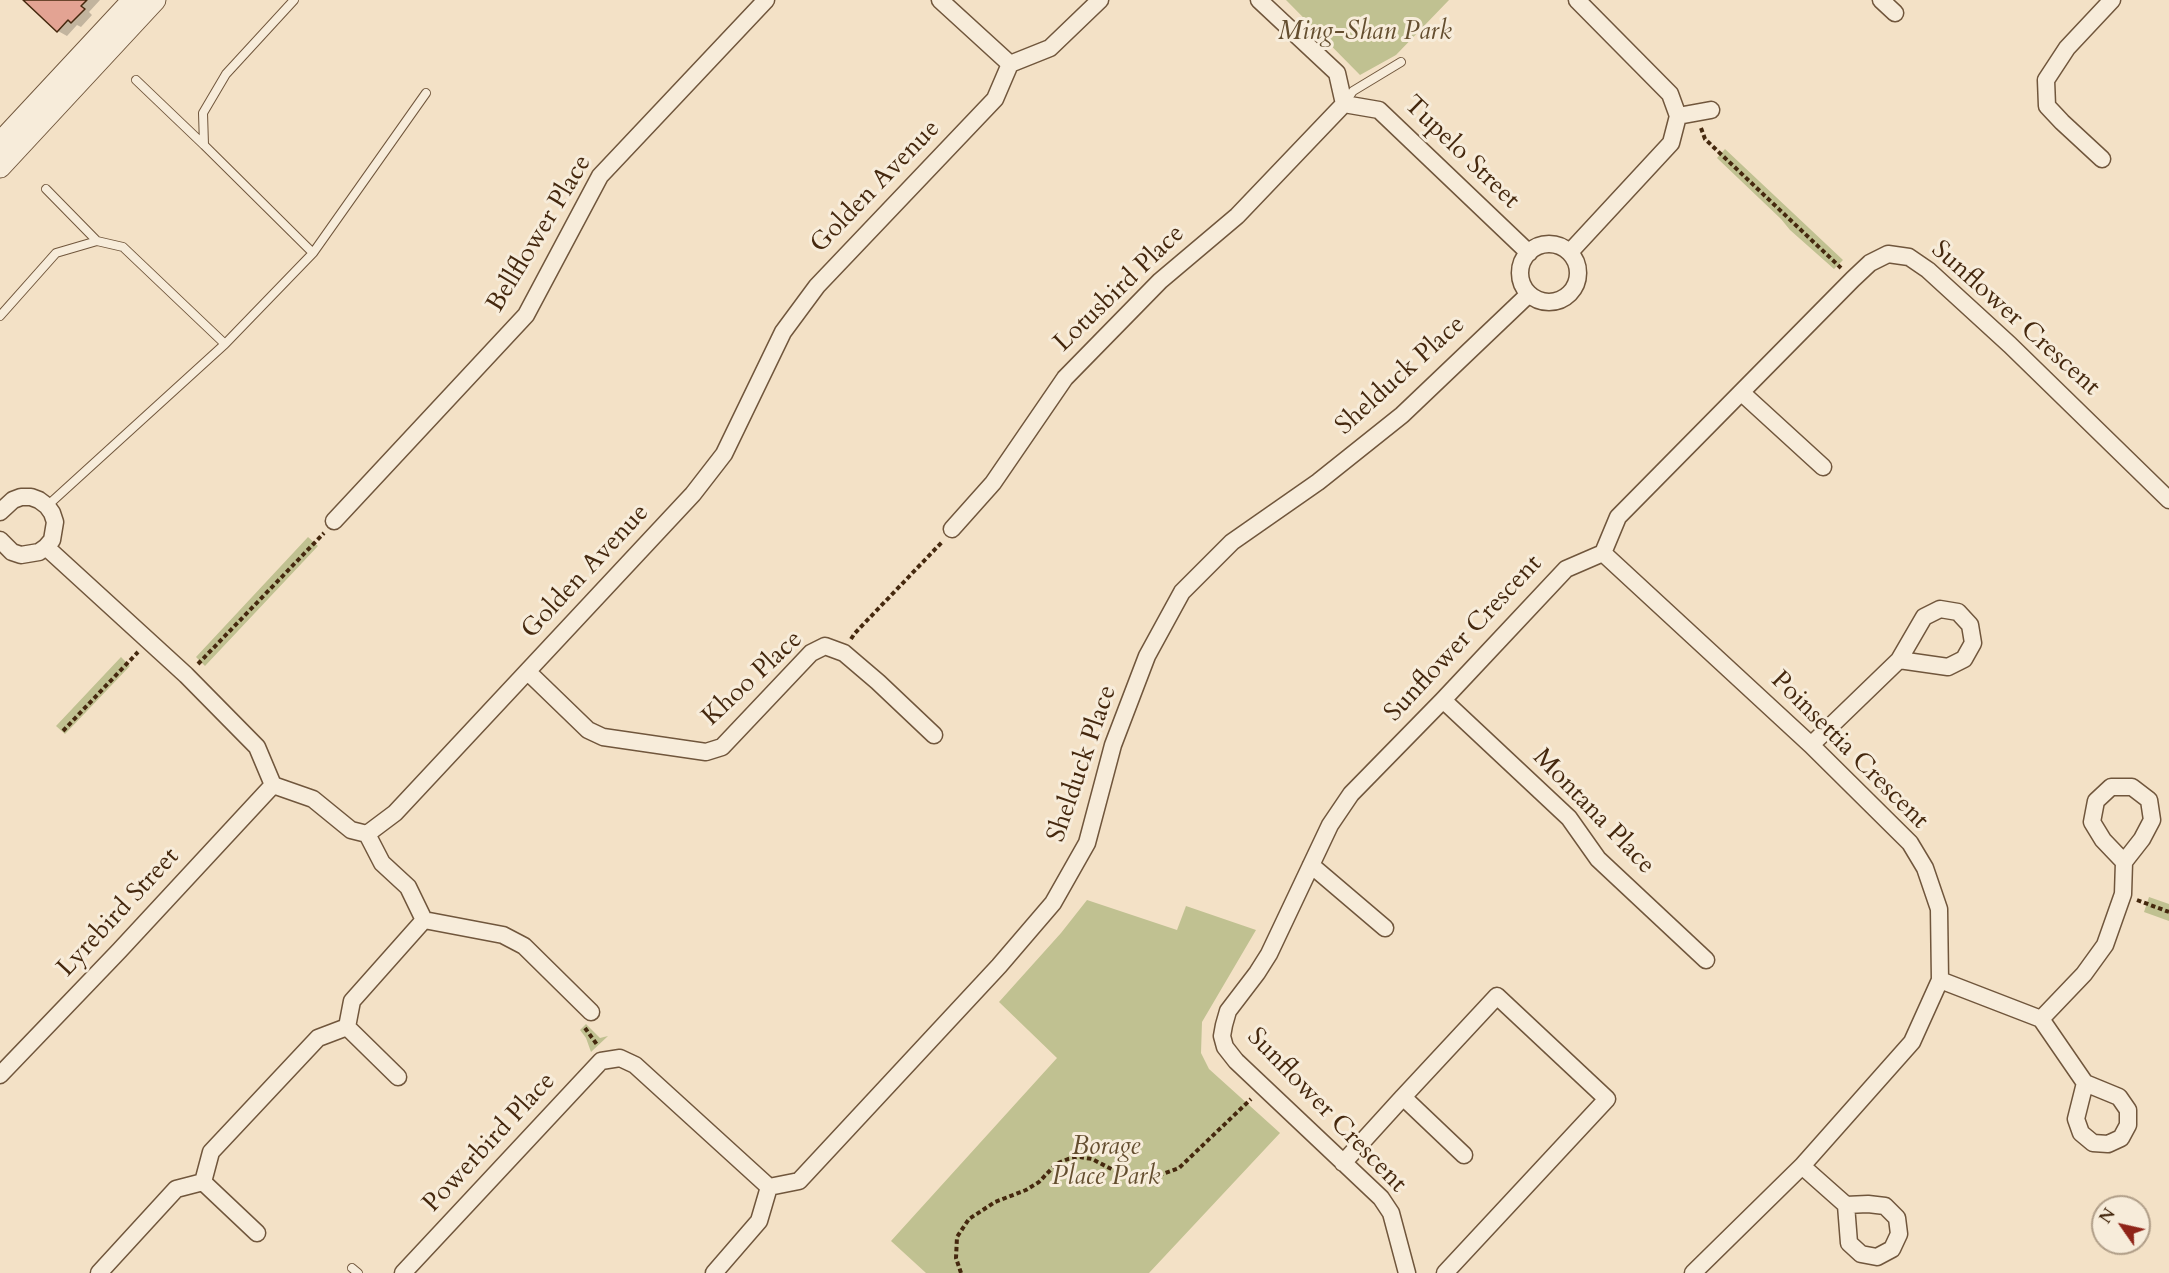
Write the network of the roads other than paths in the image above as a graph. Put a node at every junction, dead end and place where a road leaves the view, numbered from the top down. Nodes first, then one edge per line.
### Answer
1 (133, 0) edge
2 (155, 0) edge
3 (294, 0) edge
4 (766, 0) edge
5 (940, 0) edge
6 (1100, 0) edge
7 (1258, 0) edge
8 (1577, 0) edge
9 (1881, 0) edge
10 (2112, 0) edge
11 (1894, 13) dead end
12 (1401, 62) dead end
13 (1010, 64) junction
14 (136, 80) dead end
15 (426, 93) dead end
16 (1344, 104) junction
17 (1703, 111) road end
18 (1678, 116) junction
19 (0, 143) edge
20 (204, 145) junction
21 (2102, 159) dead end
22 (0, 167) edge
23 (45, 189) dead end
24 (97, 241) junction
25 (1570, 252) junction
26 (313, 253) junction
27 (1529, 253) junction
28 (1529, 294) junction
29 (0, 316) edge
30 (225, 344) junction
31 (1742, 393) junction
32 (1823, 467) dead end
33 (2169, 500) edge
34 (2, 506) edge
35 (47, 506) junction
36 (334, 522) road end
37 (952, 529) road end
38 (2, 546) edge
39 (46, 547) junction
40 (1603, 553) junction
41 (1899, 660) dead end
42 (528, 672) junction
43 (1443, 700) junction
44 (934, 735) dead end
45 (1811, 745) junction
46 (273, 785) junction
47 (367, 834) junction
48 (2124, 862) dead end
49 (1311, 865) junction
50 (424, 920) junction
51 (1385, 928) dead end
52 (1706, 960) dead end
53 (1940, 980) junction
54 (591, 1012) road end
55 (2041, 1018) junction
56 (347, 1028) junction
57 (0, 1075) edge
58 (398, 1077) dead end
59 (2085, 1083) dead end
60 (1403, 1097) junction
61 (1464, 1155) dead end
62 (1343, 1162) junction
63 (1802, 1166) junction
64 (203, 1182) junction
65 (769, 1187) junction
66 (1846, 1205) dead end
67 (257, 1233) dead end
68 (99, 1273) edge
69 (403, 1273) edge
70 (714, 1273) edge
71 (1407, 1273) edge
72 (1445, 1273) edge
73 (1693, 1273) edge

1 - 19 street
2 - 22 street
3 - 20 lane
4 - 36 street, Bellflower Place
5 - 13 street
6 - 13 street
7 - 16 street
8 - 18 street
9 - 11 street
10 - 21 street
12 - 16 lane
13 - 42 street, Golden Avenue
14 - 20 lane
15 - 26 lane
16 - 27 street, Tupelo Street
16 - 37 street, Lotusbird Place
17 - 18 street
18 - 25 street
20 - 26 lane
23 - 24 lane
24 - 29 lane
24 - 30 lane
25 - 27 street
25 - 28 street
26 - 30 lane
27 - 28 street
28 - 65 street, Shelduck Place
30 - 35 lane
31 - 32 street
31 - 33 street, Sunflower Crescent
31 - 40 street, Sunflower Crescent
34 - 35 street
35 - 39 street
38 - 39 street
39 - 46 street
40 - 43 street, Sunflower Crescent
40 - 45 street, Poinsettia Crescent
41 - 45 street
42 - 44 street, Khoo Place
42 - 47 street, Golden Avenue
43 - 49 street, Sunflower Crescent
43 - 52 street, Montana Place
45 - 53 street, Poinsettia Crescent
46 - 47 street
46 - 57 street, Lyrebird Street
47 - 50 street
48 - 55 street
49 - 51 street
49 - 62 street, Sunflower Crescent
50 - 54 street
50 - 56 street
53 - 55 street
53 - 63 street, Poinsettia Crescent
55 - 59 street
56 - 58 street
56 - 64 street
60 - 61 street
60 - 62 street
60 - 72 street
62 - 71 street, Sunflower Crescent
63 - 66 street
63 - 73 street, Poinsettia Crescent
64 - 67 street
64 - 68 street
65 - 69 street, Powerbird Place
65 - 70 street

